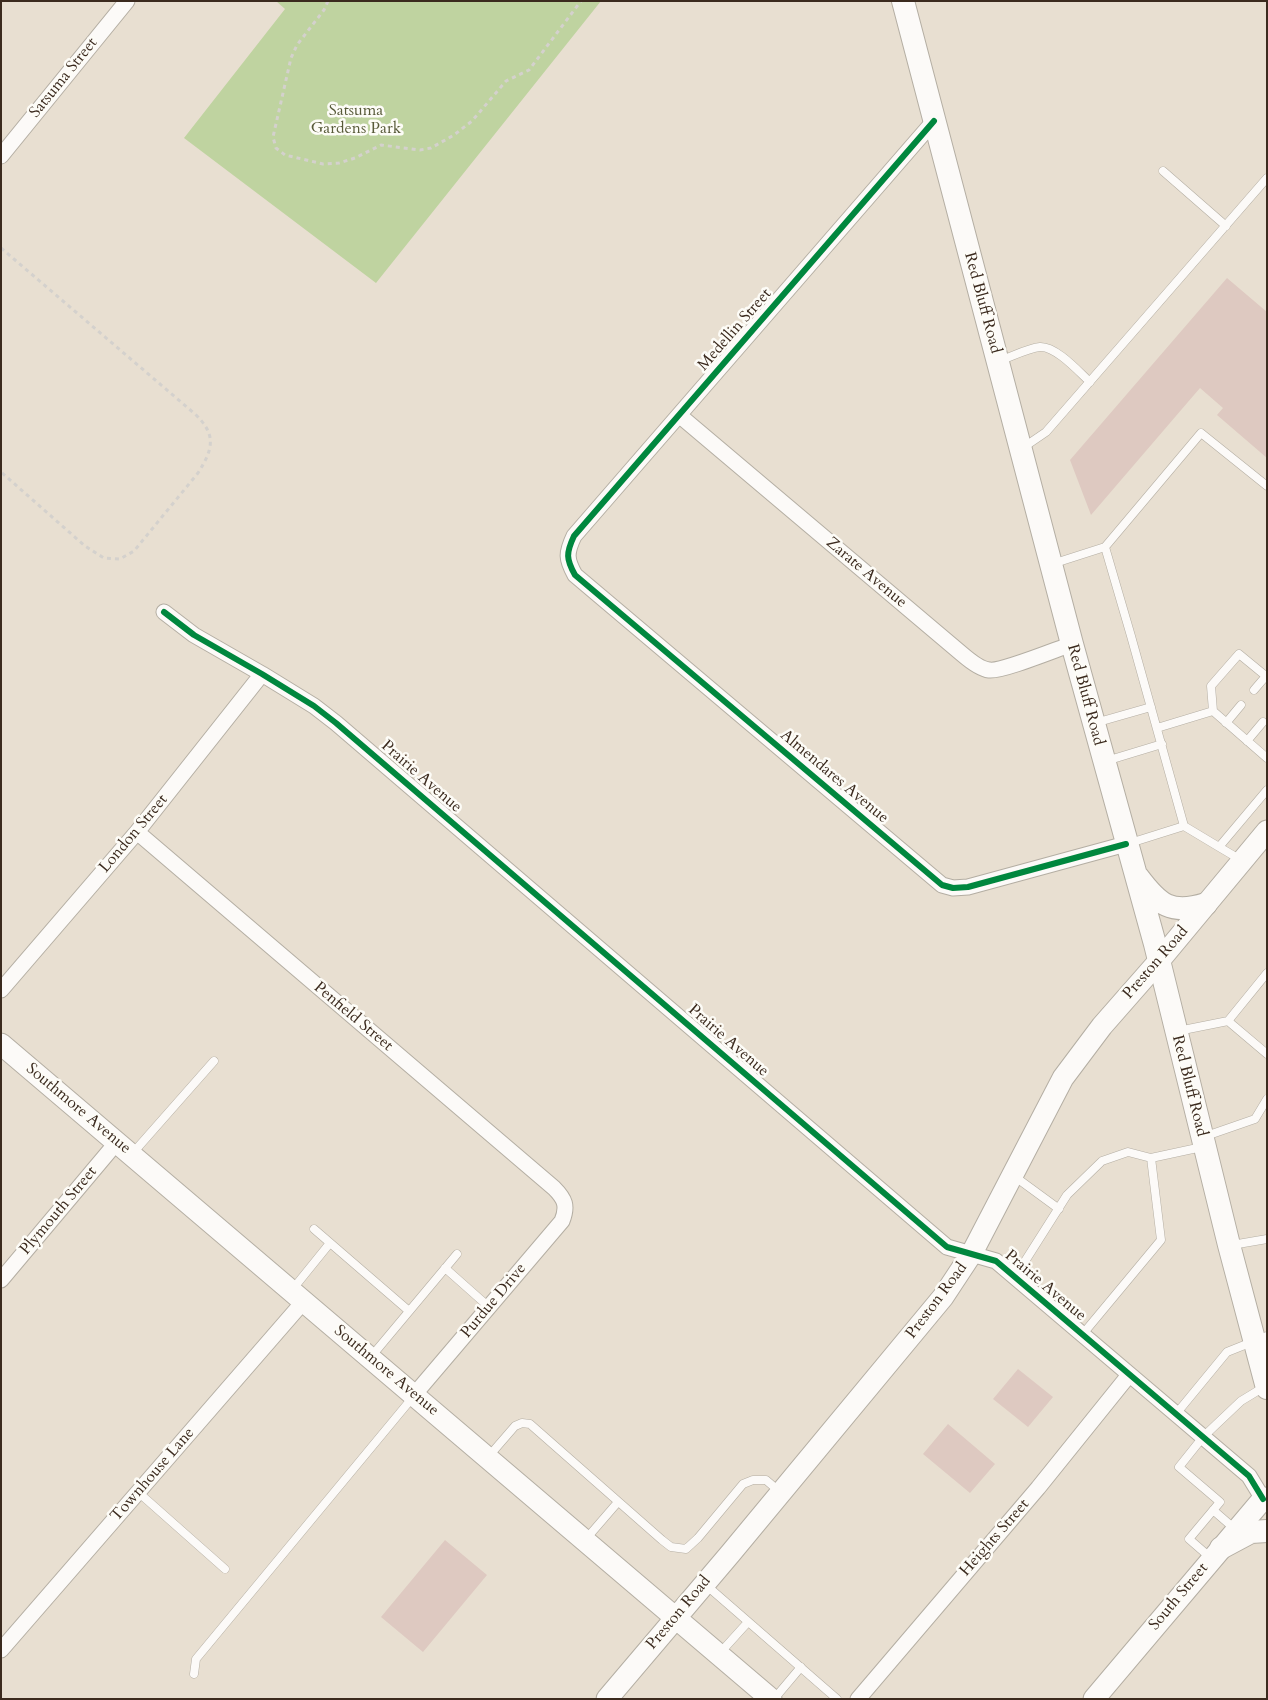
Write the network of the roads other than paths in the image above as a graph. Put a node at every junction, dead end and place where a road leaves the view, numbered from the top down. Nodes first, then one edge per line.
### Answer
1 (128, 1) edge
2 (904, 1) edge
3 (934, 121) junction
4 (1, 156) edge
5 (1163, 171) dead end
6 (1267, 178) edge
7 (1226, 226) junction
8 (997, 362) junction
9 (1090, 382) junction
10 (679, 415) junction
11 (1020, 449) junction
12 (1267, 486) edge
13 (1105, 547) junction
14 (568, 562) joint
15 (1050, 564) junction
16 (164, 612) dead end
17 (1072, 644) junction
18 (262, 674) junction
19 (1266, 677) edge
20 (1254, 690) dead end
21 (1241, 705) dead end
22 (1151, 707) junction
23 (1213, 711) junction
24 (1263, 722) dead end
25 (1226, 723) junction
26 (1093, 724) junction
27 (1157, 728) junction
28 (1247, 741) junction
29 (1162, 744) junction
30 (1266, 757) edge
31 (1103, 762) junction
32 (1267, 790) edge
33 (1184, 826) junction
34 (1267, 831) edge
35 (137, 832) junction
36 (1126, 844) junction
37 (1219, 847) junction
38 (1242, 861) junction
39 (1134, 873) junction
40 (1206, 904) junction
41 (1159, 961) junction
42 (1267, 973) edge
43 (1, 990) edge
44 (1228, 1020) junction
45 (1176, 1031) junction
46 (1, 1044) edge
47 (1267, 1054) edge
48 (214, 1061) dead end
49 (1267, 1099) edge
50 (1203, 1142) junction
51 (124, 1148) junction
52 (1151, 1158) junction
53 (1013, 1174) junction
54 (566, 1204) joint
55 (1058, 1209) junction
56 (314, 1229) dead end
57 (1267, 1238) edge
58 (330, 1243) junction
59 (1229, 1246) junction
60 (972, 1253) junction
61 (457, 1254) dead end
62 (445, 1268) junction
63 (1015, 1277) junction
64 (1, 1280) edge
65 (298, 1296) junction
66 (489, 1307) junction
67 (409, 1311) junction
68 (1082, 1335) junction
69 (1260, 1338) edge
70 (370, 1358) junction
71 (1130, 1375) junction
72 (1266, 1387) edge
73 (414, 1395) junction
74 (1176, 1414) junction
75 (1203, 1437) junction
76 (487, 1457) junction
77 (138, 1492) junction
78 (780, 1493) junction
79 (1265, 1499) edge
80 (618, 1502) junction
81 (1213, 1510) junction
82 (1236, 1530) junction
83 (1267, 1531) edge
84 (585, 1540) junction
85 (1216, 1554) junction
86 (225, 1569) dead end
87 (704, 1584) junction
88 (676, 1617) junction
89 (748, 1622) junction
90 (1, 1650) edge
91 (719, 1654) junction
92 (801, 1667) junction
93 (194, 1674) dead end
94 (607, 1699) edge
95 (773, 1699) edge
96 (837, 1699) edge
97 (858, 1699) edge
98 (1094, 1699) edge

1 - 4 street, Satsuma Street
2 - 3 main road, Red Bluff Road
3 - 8 main road, Red Bluff Road
3 - 10 street, Medellin Street
5 - 7 lane
6 - 7 lane
7 - 9 lane
8 - 9 lane
8 - 11 main road, Red Bluff Road
9 - 11 lane
10 - 14 street, Medellin Street
10 - 17 street, Zarate Avenue
11 - 15 main road, Red Bluff Road
12 - 13 lane
13 - 15 lane
13 - 22 lane
14 - 36 street, Almendares Avenue
15 - 17 main road, Red Bluff Road
16 - 18 street, Prairie Avenue
17 - 26 main road, Red Bluff Road
18 - 35 street, London Street
18 - 60 street, Prairie Avenue
19 - 20 lane
19 - 23 lane
21 - 25 lane
22 - 26 lane
22 - 27 lane
23 - 25 lane
23 - 27 lane
24 - 28 lane
25 - 28 lane
26 - 31 main road, Red Bluff Road
27 - 29 lane
28 - 30 lane
29 - 31 lane
29 - 33 lane
31 - 36 main road, Red Bluff Road
32 - 37 lane
33 - 36 lane
33 - 37 lane
34 - 38 main road, Preston Road
35 - 43 street, London Street
35 - 54 street, Penfield Street
36 - 39 main road, Red Bluff Road
37 - 38 lane
38 - 40 main road, Preston Road
39 - 40 main road
39 - 41 main road, Red Bluff Road
40 - 41 main road, Preston Road
41 - 45 main road, Red Bluff Road
41 - 53 main road, Preston Road
42 - 44 lane
44 - 45 lane
44 - 47 lane
45 - 50 main road, Red Bluff Road
46 - 51 main road, Southmore Avenue
48 - 51 lane
49 - 50 lane
50 - 52 lane
50 - 59 main road, Red Bluff Road
51 - 64 street, Plymouth Street
51 - 65 main road, Southmore Avenue
52 - 55 lane
52 - 68 lane
53 - 55 lane
53 - 60 main road, Preston Road
54 - 66 street, Purdue Drive
55 - 63 lane
56 - 58 lane
57 - 59 lane
58 - 65 lane
58 - 67 lane
59 - 69 main road, Red Bluff Road
60 - 63 street, Prairie Avenue
60 - 78 main road, Preston Road
61 - 62 lane
62 - 66 lane
62 - 67 lane
63 - 68 street, Prairie Avenue
65 - 70 main road, Southmore Avenue
65 - 77 street, Townhouse Lane
66 - 73 street, Purdue Drive
67 - 70 lane
68 - 71 street, Prairie Avenue
69 - 72 main road, Red Bluff Road
69 - 74 lane
70 - 73 main road, Southmore Avenue
71 - 74 street, Prairie Avenue
71 - 97 street, Heights Street
72 - 75 lane
73 - 76 main road, Southmore Avenue
73 - 93 lane
74 - 75 street, Prairie Avenue
75 - 79 street, Prairie Avenue
75 - 81 lane
76 - 80 lane
76 - 84 main road, Southmore Avenue
77 - 86 lane
77 - 90 street, Townhouse Lane
78 - 80 lane
78 - 87 main road, Preston Road
79 - 82 main road, South Street
80 - 84 lane
81 - 82 lane
81 - 85 lane
82 - 85 main road, South Street
83 - 85 main road
84 - 88 main road, Southmore Avenue
85 - 98 main road, South Street
87 - 88 main road, Preston Road
87 - 89 lane
88 - 91 main road, Southmore Avenue
88 - 94 main road, Preston Road
89 - 91 lane
89 - 92 lane
91 - 95 main road, Southmore Avenue
92 - 95 lane
92 - 96 lane

